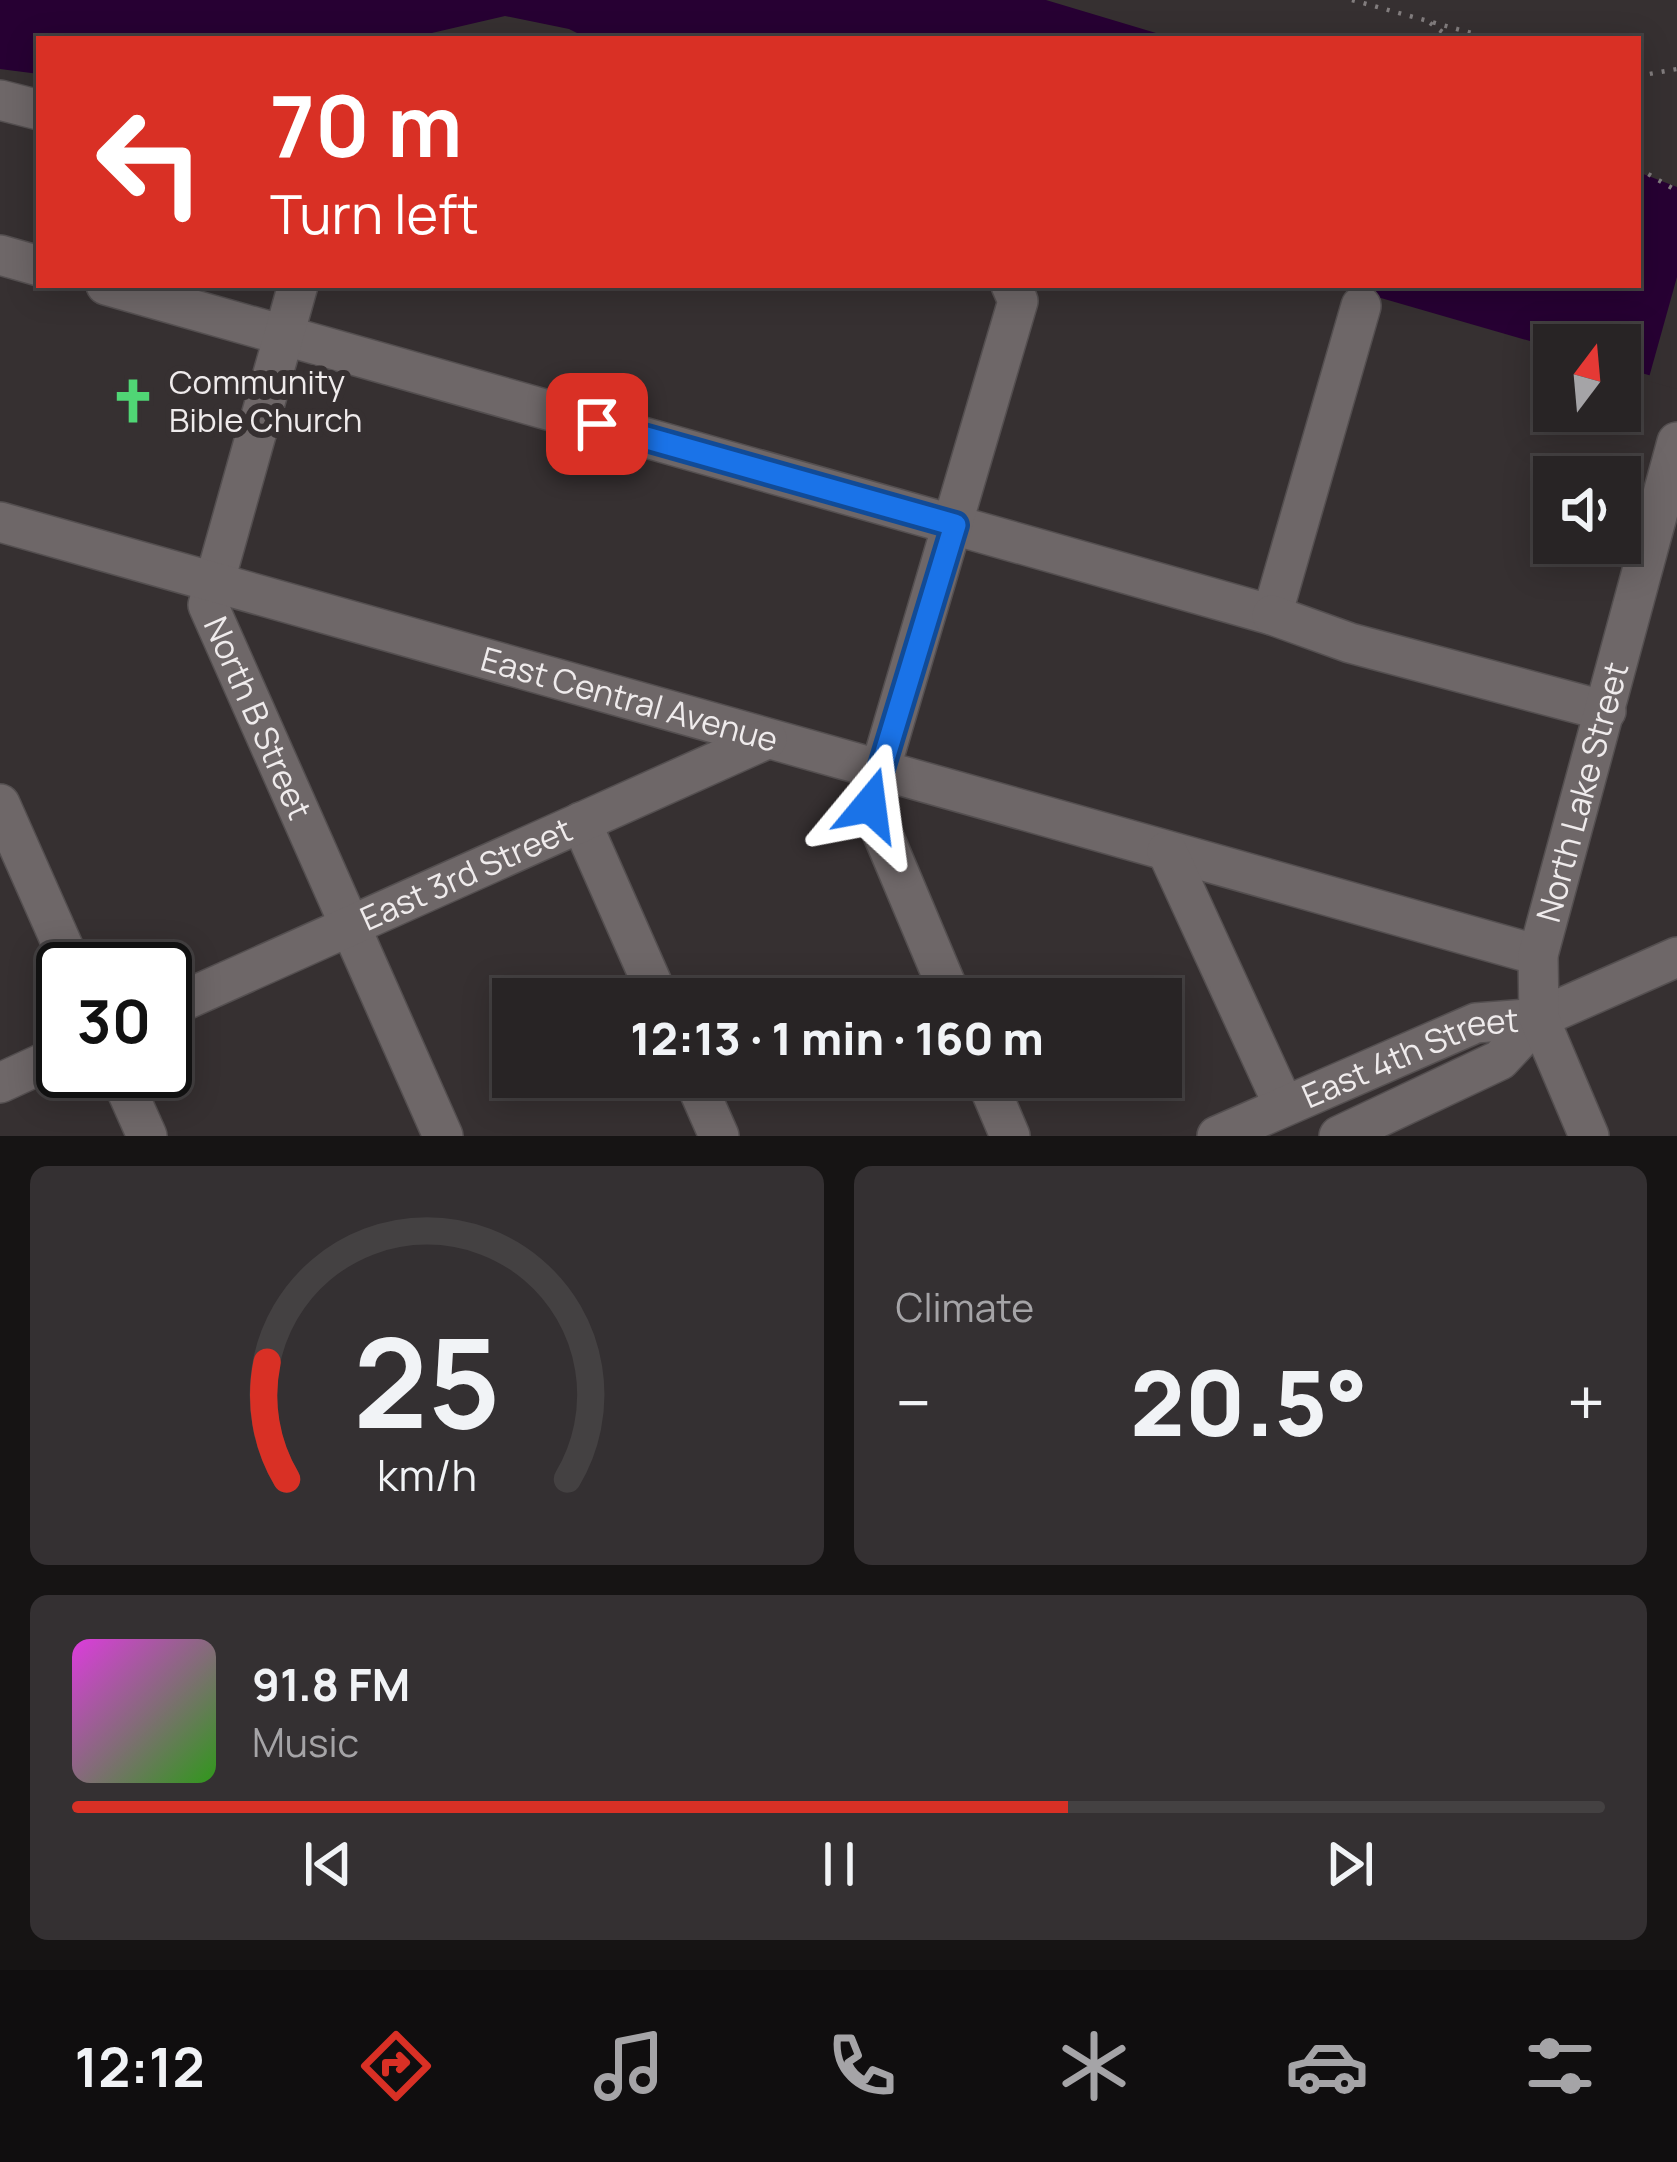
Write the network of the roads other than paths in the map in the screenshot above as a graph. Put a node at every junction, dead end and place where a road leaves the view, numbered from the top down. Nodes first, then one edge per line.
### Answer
1 (0, 100) edge
2 (36, 109) edge
3 (0, 255) edge
4 (36, 265) edge
5 (117, 288) edge
6 (297, 288) edge
7 (1015, 293) edge
8 (1361, 306) dead end
9 (284, 335) junction
10 (1677, 442) edge
11 (0, 522) edge
12 (955, 525) junction
13 (212, 580) junction
14 (1272, 615) junction
15 (1606, 712) junction
16 (767, 739) junction
17 (879, 771) junction
18 (0, 804) edge
19 (581, 822) junction
20 (1167, 851) junction
21 (352, 925) junction
22 (61, 942) edge
23 (1538, 955) junction
24 (1677, 957) edge
25 (650, 978) edge
26 (943, 978) edge
27 (192, 997) edge
28 (1539, 1018) junction
29 (36, 1066) edge
30 (0, 1083) edge
31 (130, 1098) edge
32 (702, 1098) edge
33 (994, 1098) edge
34 (1283, 1104) junction
35 (147, 1136) edge
36 (443, 1136) edge
37 (719, 1136) edge
38 (1010, 1136) edge
39 (1217, 1136) edge
40 (1339, 1136) edge
41 (1589, 1136) edge

1 - 2 street
3 - 4 street
5 - 9 street
6 - 9 street, North B Street
7 - 12 street
8 - 14 street
9 - 12 street
9 - 13 street, North B Street
10 - 15 street, North Lake Street
11 - 13 street, East Central Avenue
12 - 14 street
12 - 17 street
13 - 16 street, East Central Avenue
13 - 21 street, North B Street
14 - 15 street
15 - 23 street, North Lake Street
16 - 17 street, East Central Avenue
16 - 19 street, East 3rd Street
17 - 20 street, East Central Avenue
17 - 26 street
18 - 22 street
19 - 21 street, East 3rd Street
19 - 25 street
20 - 23 street, East Central Avenue
20 - 34 street
21 - 27 street, East 3rd Street
21 - 36 street, North B Street
23 - 28 street, North Lake Street
24 - 28 street, East 4th Street
28 - 34 street, East 4th Street
28 - 40 street, East 4th Street
28 - 41 street, North Lake Street
29 - 30 street
31 - 35 street
32 - 37 street
33 - 38 street
34 - 39 street, East 4th Street

